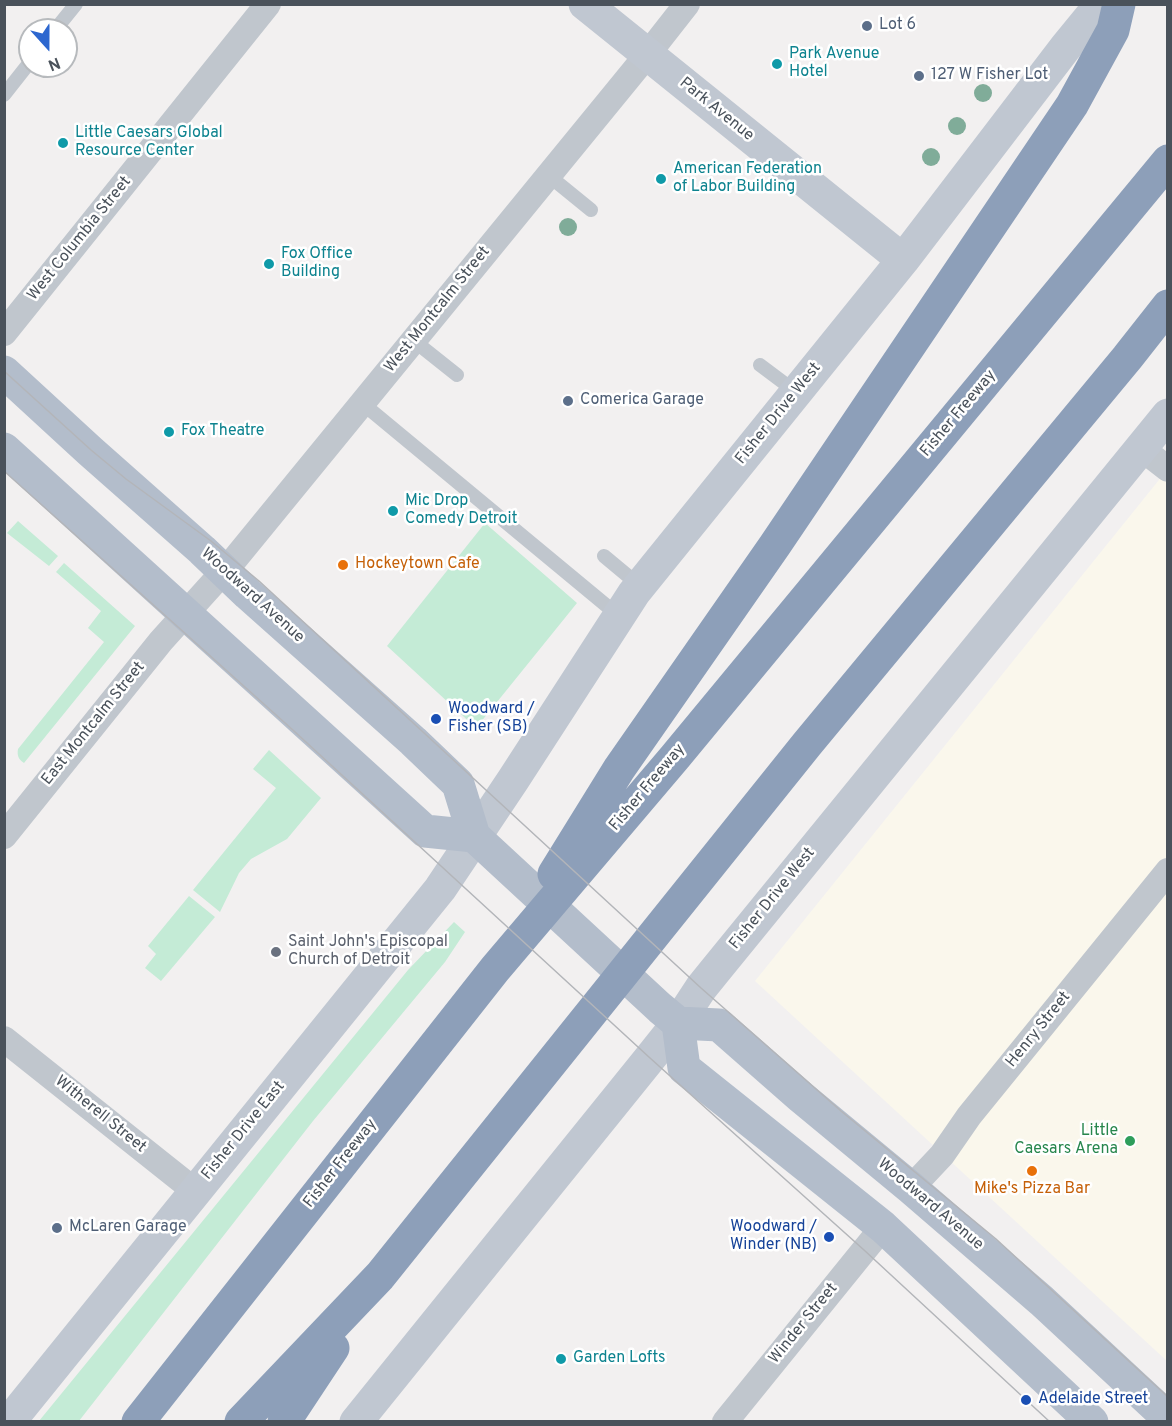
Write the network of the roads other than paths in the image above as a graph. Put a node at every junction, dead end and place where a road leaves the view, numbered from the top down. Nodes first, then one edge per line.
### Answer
1 (76, 4) edge
2 (268, 4) edge
3 (585, 4) edge
4 (687, 4) edge
5 (1101, 4) edge
6 (1119, 4) edge
7 (65, 18) edge
8 (647, 55) junction
9 (18, 77) edge
10 (4, 94) edge
11 (1167, 161) edge
12 (548, 175) junction
13 (591, 210) dead end
14 (903, 260) junction
15 (1167, 306) edge
16 (4, 333) edge
17 (413, 340) junction
18 (760, 365) dead end
19 (4, 372) edge
20 (457, 375) dead end
21 (796, 392) junction
22 (362, 403) junction
23 (1167, 415) edge
24 (1141, 448) junction
25 (4, 449) edge
26 (1167, 469) edge
27 (604, 556) dead end
28 (224, 572) junction
29 (640, 586) junction
30 (186, 614) junction
31 (619, 616) junction
32 (4, 836) edge
33 (474, 836) junction
34 (1167, 871) edge
35 (495, 969) junction
36 (669, 1015) junction
37 (4, 1039) edge
38 (911, 1188) junction
39 (195, 1191) junction
40 (883, 1227) junction
41 (380, 1276) junction
42 (1080, 1418) edge
43 (1167, 1418) edge
44 (9, 1422) edge
45 (138, 1422) edge
46 (241, 1422) edge
47 (284, 1422) edge
48 (356, 1422) edge
49 (725, 1422) edge

1 - 7 lane
2 - 16 street, West Columbia Street
3 - 8 street, Park Avenue
4 - 8 street, West Montcalm Street
5 - 14 street, Fisher Drive West
6 - 35 highway
8 - 12 street, West Montcalm Street
8 - 14 street, Park Avenue
9 - 10 lane
11 - 35 highway, Fisher Freeway
12 - 13 lane
12 - 17 street, West Montcalm Street
14 - 21 street, Fisher Drive West
15 - 41 highway
17 - 20 lane
17 - 22 street, West Montcalm Street
18 - 21 lane
19 - 28 main road, Woodward Avenue
21 - 29 street, Fisher Drive West
22 - 28 street, West Montcalm Street
22 - 31 lane
23 - 24 street, Fisher Drive West
24 - 26 street
24 - 36 street, Fisher Drive West
25 - 30 main road
27 - 29 lane
28 - 30 street, West Montcalm Street
28 - 33 main road, Woodward Avenue
29 - 31 street, Fisher Drive West
30 - 32 street, East Montcalm Street
30 - 33 main road
31 - 33 street, Fisher Drive West
33 - 36 main road, Woodward Avenue
33 - 39 street, Fisher Drive East
34 - 38 street, Henry Street
35 - 45 highway, Fisher Freeway
36 - 38 main road, Woodward Avenue
36 - 40 main road
36 - 48 street
37 - 39 street, Witherell Street
38 - 43 main road, Woodward Avenue
39 - 44 street, Fisher Drive East
40 - 42 main road
40 - 49 street, Winder Street
41 - 46 highway
41 - 47 highway

